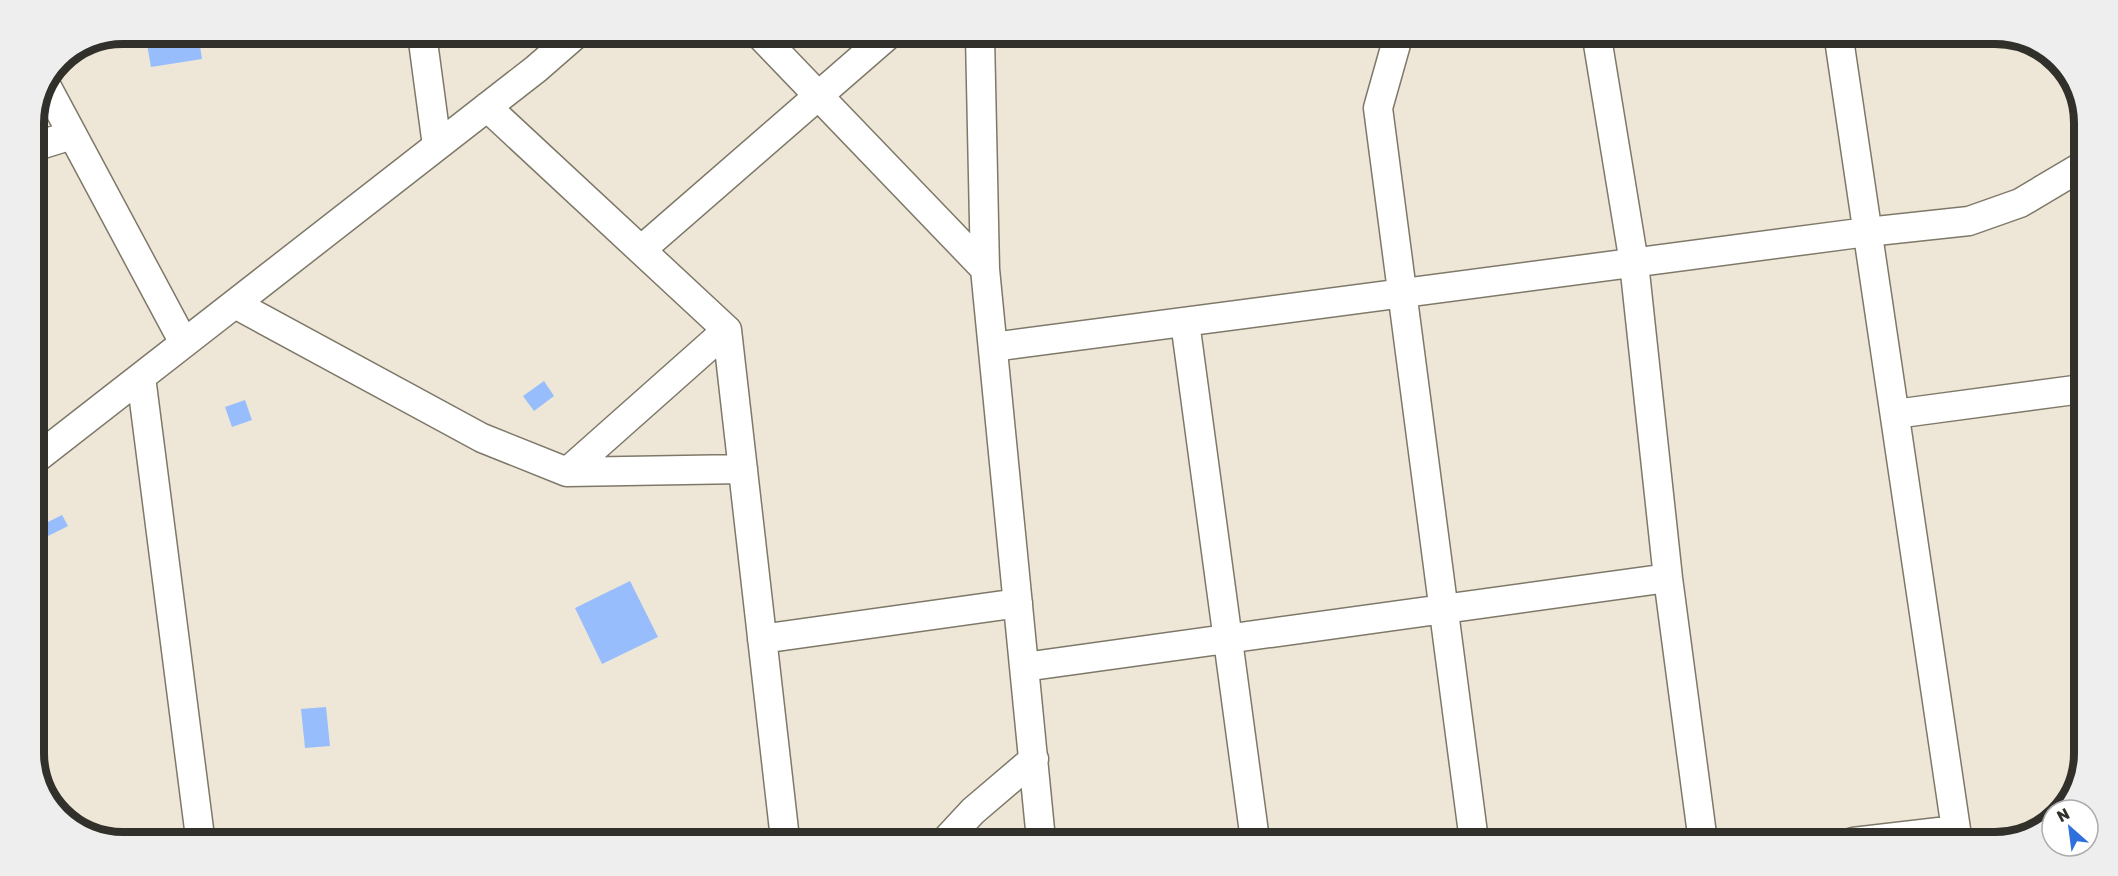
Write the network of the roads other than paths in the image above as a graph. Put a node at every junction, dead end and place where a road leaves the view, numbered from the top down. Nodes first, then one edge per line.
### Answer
1 (423, 44) edge
2 (565, 44) edge
3 (769, 44) edge
4 (878, 44) edge
5 (980, 44) edge
6 (1396, 44) edge
7 (1598, 44) edge
8 (1840, 44) edge
9 (50, 93) edge
10 (818, 96) junction
11 (487, 107) junction
12 (72, 135) junction
13 (44, 144) edge
14 (437, 146) junction
15 (2074, 171) edge
16 (1867, 232) junction
17 (640, 250) junction
18 (1634, 263) junction
19 (985, 269) junction
20 (1402, 293) junction
21 (235, 304) junction
22 (1185, 322) junction
23 (727, 330) junction
24 (184, 343) junction
25 (993, 347) junction
26 (141, 377) junction
27 (2074, 390) edge
28 (1895, 414) junction
29 (44, 452) edge
30 (743, 469) junction
31 (567, 472) junction
32 (1668, 578) junction
33 (1018, 603) junction
34 (1444, 609) junction
35 (762, 639) junction
36 (1228, 639) junction
37 (1024, 667) junction
38 (1034, 759) junction
39 (199, 832) edge
40 (784, 832) edge
41 (954, 832) edge
42 (1040, 832) edge
43 (1254, 832) edge
44 (1473, 832) edge
45 (1702, 832) edge
46 (1956, 832) edge

1 - 14 street
2 - 11 street
3 - 10 street
4 - 10 street
5 - 19 street
6 - 20 street
7 - 18 street
8 - 16 street
9 - 12 street
10 - 17 street
10 - 19 street
11 - 14 street
11 - 17 street
12 - 13 street
12 - 24 street
14 - 21 street
15 - 16 street
16 - 18 street
16 - 28 street
17 - 23 street
18 - 20 street
18 - 32 street
19 - 25 street
20 - 22 street
20 - 34 street
21 - 24 street
21 - 31 street
22 - 25 street
22 - 36 street
23 - 30 street
23 - 31 street
24 - 26 street
25 - 33 street
26 - 29 street
26 - 39 street
27 - 28 street
28 - 46 street
30 - 31 street
30 - 35 street
32 - 34 street
32 - 45 street
33 - 35 street
33 - 37 street
34 - 36 street
34 - 44 street
35 - 40 street
36 - 37 street
36 - 43 street
37 - 38 street
38 - 41 street
38 - 42 street

